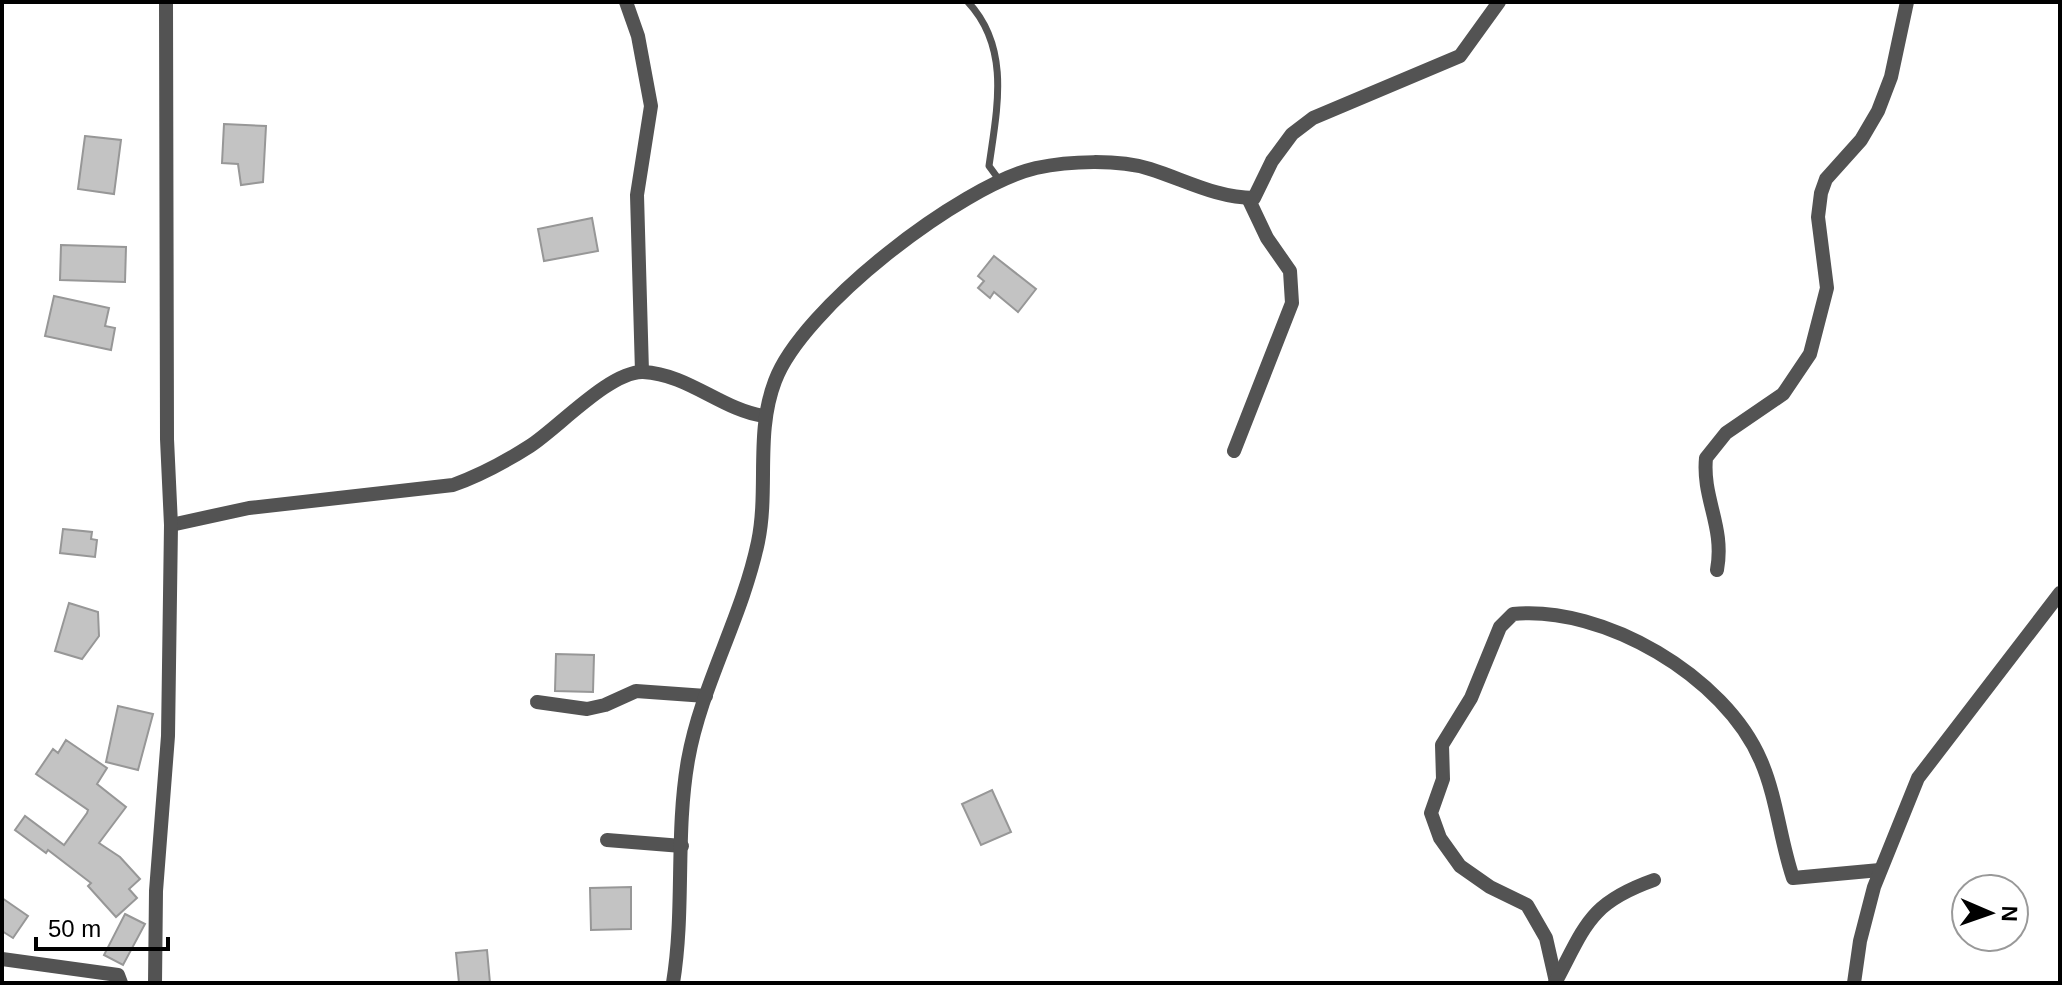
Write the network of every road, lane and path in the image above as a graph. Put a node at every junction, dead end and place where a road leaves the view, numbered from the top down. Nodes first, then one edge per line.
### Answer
1 (166, 2) edge
2 (626, 2) edge
3 (968, 2) edge
4 (1499, 2) edge
5 (1907, 2) edge
6 (1000, 181) junction
7 (1248, 198) junction
8 (642, 372) junction
9 (764, 416) junction
10 (1234, 451) dead end
11 (171, 525) junction
12 (1717, 570) dead end
13 (2060, 593) edge
14 (706, 696) junction
15 (537, 702) dead end
16 (607, 840) dead end
17 (682, 846) junction
18 (1880, 870) junction
19 (1654, 880) dead end
20 (2, 959) edge
21 (70, 976) edge
22 (1556, 982) edge
23 (121, 983) edge
24 (155, 983) edge
25 (673, 983) edge
26 (1854, 983) edge

1 - 11 street
2 - 8 street
3 - 6 lane
4 - 7 street
5 - 12 street
6 - 7 street
6 - 9 street
7 - 10 street
8 - 9 street
8 - 11 street
9 - 14 street
11 - 24 street
13 - 18 street
14 - 15 street
14 - 17 street
16 - 17 street
17 - 25 street
18 - 22 street
18 - 26 street
19 - 22 street
20 - 21 street
21 - 23 street

